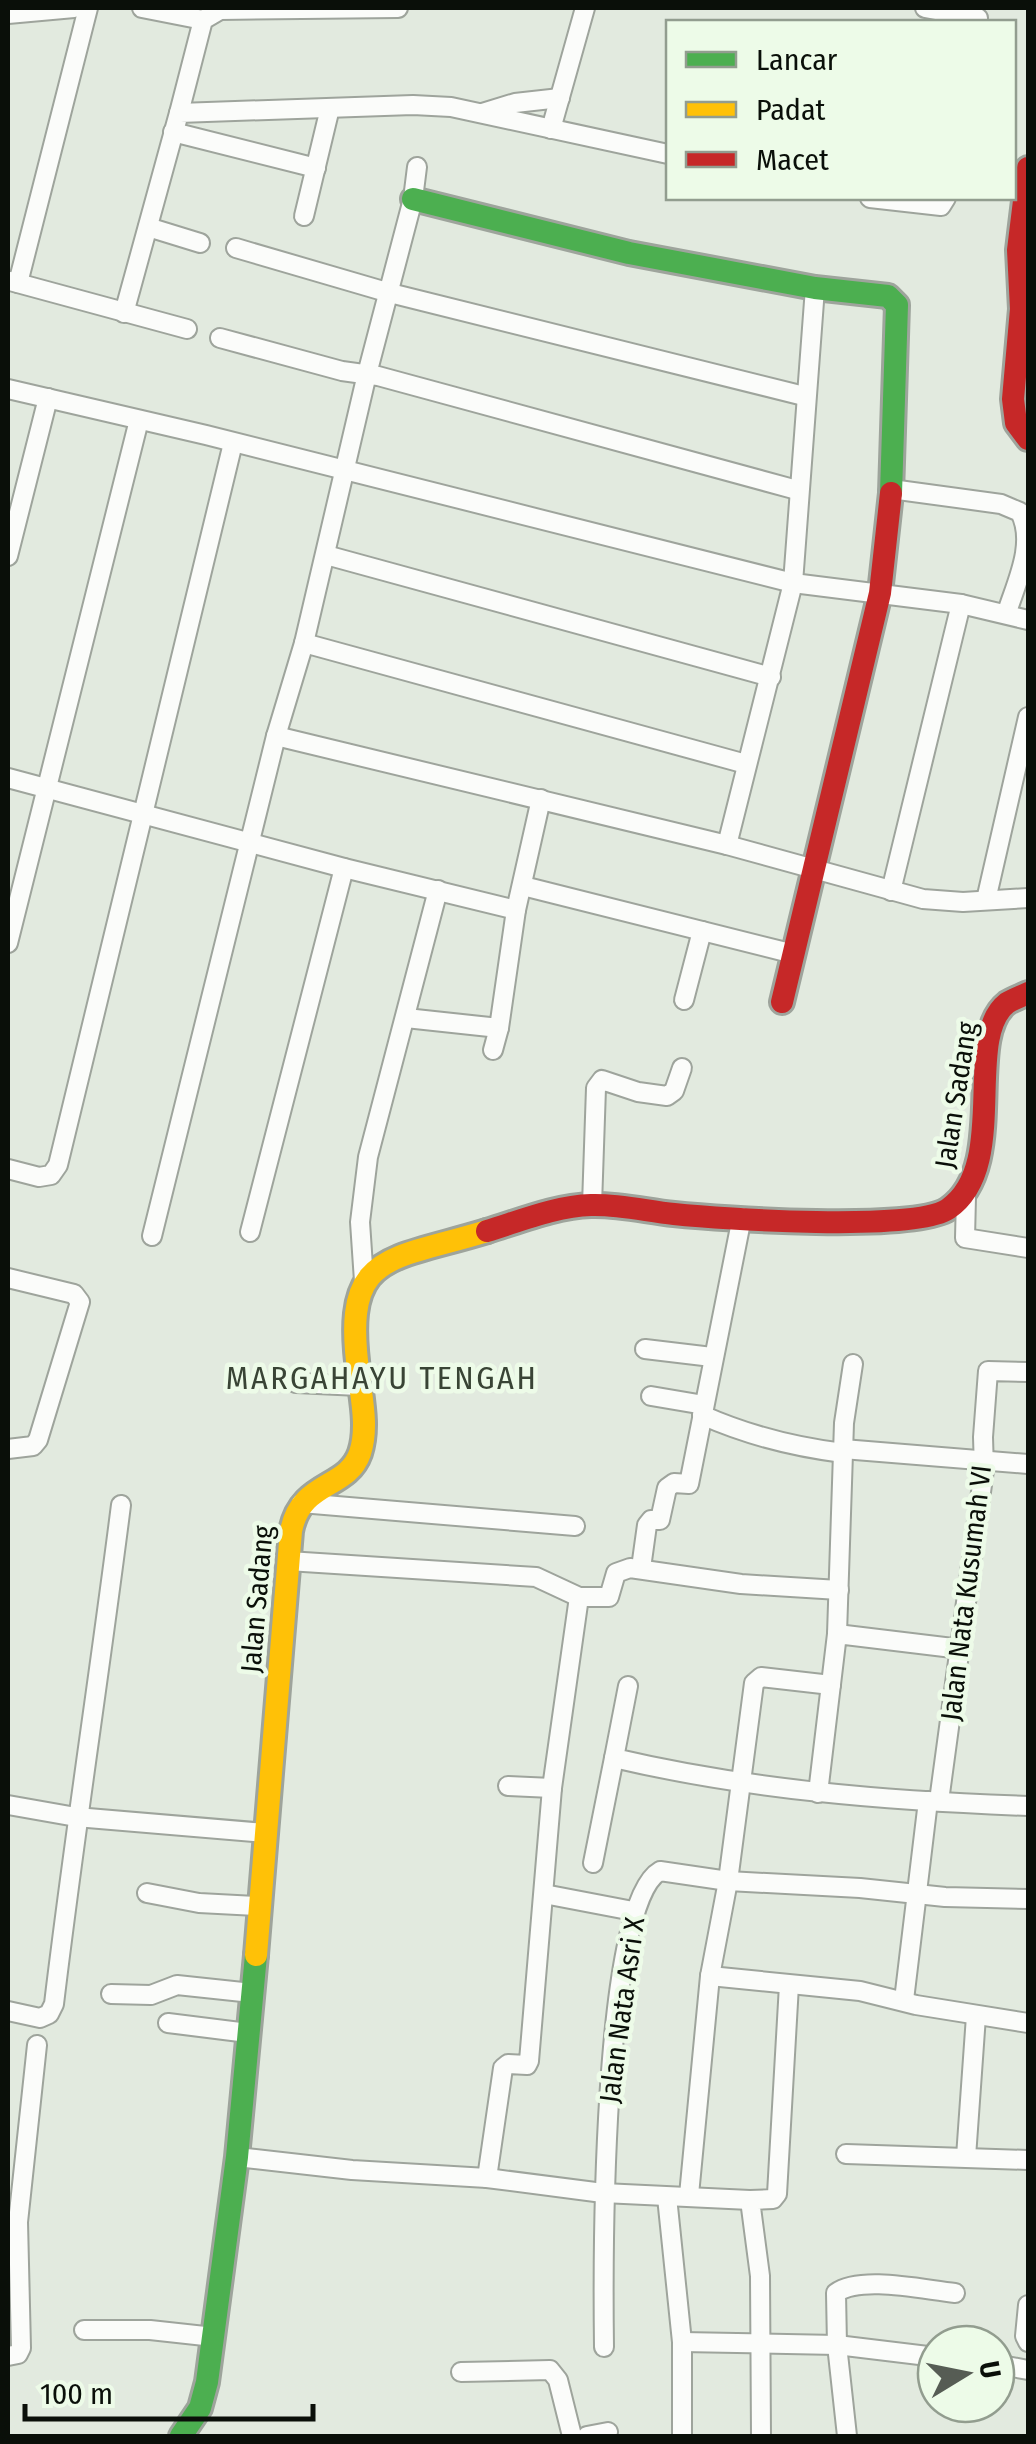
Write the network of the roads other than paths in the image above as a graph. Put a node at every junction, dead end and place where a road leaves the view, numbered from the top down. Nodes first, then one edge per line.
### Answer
1 (74, 8) edge
2 (88, 8) edge
3 (142, 8) edge
4 (398, 8) edge
5 (585, 8) edge
6 (925, 8) edge
7 (34, 9) edge
8 (256, 9) edge
9 (8, 14) edge
10 (979, 16) edge
11 (203, 20) junction
12 (560, 98) junction
13 (330, 108) junction
14 (180, 113) junction
15 (482, 114) junction
16 (551, 128) junction
17 (173, 132) junction
18 (666, 154) edge
19 (417, 167) dead end
20 (316, 168) junction
21 (1028, 168) edge
22 (413, 199) junction
23 (888, 200) edge
24 (944, 200) edge
25 (304, 216) dead end
26 (148, 227) junction
27 (200, 242) dead end
28 (236, 248) dead end
29 (13, 282) edge
30 (814, 288) junction
31 (390, 293) junction
32 (124, 313) junction
33 (188, 329) dead end
34 (220, 338) dead end
35 (367, 374) junction
36 (8, 389) edge
37 (804, 396) junction
38 (48, 398) junction
39 (139, 420) junction
40 (1028, 439) edge
41 (232, 443) junction
42 (345, 471) junction
43 (891, 489) junction
44 (798, 490) junction
45 (326, 555) junction
46 (8, 556) edge
47 (793, 583) junction
48 (880, 593) junction
49 (961, 604) junction
50 (1007, 612) junction
51 (1028, 620) edge
52 (304, 643) junction
53 (771, 678) junction
54 (1028, 717) edge
55 (276, 736) junction
56 (746, 764) junction
57 (8, 778) edge
58 (46, 788) junction
59 (542, 800) junction
60 (144, 812) junction
61 (251, 842) junction
62 (728, 846) junction
63 (344, 868) junction
64 (816, 871) junction
65 (523, 886) junction
66 (438, 890) junction
67 (892, 891) junction
68 (1028, 898) edge
69 (986, 900) junction
70 (516, 910) junction
71 (702, 931) junction
72 (8, 943) edge
73 (794, 954) junction
74 (1028, 992) edge
75 (684, 1000) dead end
76 (782, 1002) dead end
77 (406, 1018) junction
78 (499, 1028) junction
79 (492, 1050) dead end
80 (682, 1068) dead end
81 (8, 1169) edge
82 (966, 1197) junction
83 (592, 1205) junction
84 (742, 1217) junction
85 (250, 1232) dead end
86 (152, 1236) dead end
87 (1028, 1248) edge
88 (8, 1278) edge
89 (364, 1281) junction
90 (644, 1349) dead end
91 (712, 1357) junction
92 (852, 1364) dead end
93 (1028, 1372) edge
94 (296, 1383) dead end
95 (359, 1386) junction
96 (650, 1396) dead end
97 (703, 1410) junction
98 (8, 1450) edge
99 (843, 1451) junction
100 (984, 1462) junction
101 (1028, 1464) edge
102 (301, 1503) junction
103 (122, 1504) dead end
104 (575, 1526) dead end
105 (288, 1561) junction
106 (641, 1568) junction
107 (839, 1590) junction
108 (579, 1596) junction
109 (837, 1634) junction
110 (961, 1649) junction
111 (830, 1685) junction
112 (628, 1686) dead end
113 (614, 1758) junction
114 (742, 1784) junction
115 (508, 1786) dead end
116 (552, 1788) junction
117 (818, 1793) junction
118 (934, 1801) junction
119 (8, 1805) edge
120 (1028, 1806) edge
121 (76, 1817) junction
122 (266, 1832) junction
123 (594, 1863) dead end
124 (728, 1881) junction
125 (147, 1893) dead end
126 (544, 1894) junction
127 (915, 1894) junction
128 (1028, 1899) edge
129 (258, 1906) junction
130 (633, 1911) junction
131 (710, 1976) junction
132 (789, 1986) junction
133 (252, 1993) junction
134 (111, 1994) dead end
135 (904, 2000) junction
136 (8, 2011) edge
137 (976, 2016) junction
138 (168, 2023) dead end
139 (1028, 2023) edge
140 (248, 2033) junction
141 (37, 2045) dead end
142 (846, 2154) dead end
143 (237, 2157) junction
144 (966, 2157) junction
145 (1028, 2160) edge
146 (487, 2178) junction
147 (603, 2193) junction
148 (688, 2195) junction
149 (667, 2197) junction
150 (750, 2200) junction
151 (13, 2221) edge
152 (955, 2294) dead end
153 (1028, 2305) edge
154 (84, 2330) dead end
155 (214, 2337) junction
156 (682, 2342) junction
157 (1028, 2342) edge
158 (762, 2345) junction
159 (837, 2345) junction
160 (604, 2347) dead end
161 (916, 2354) edge
162 (8, 2356) edge
163 (461, 2372) dead end
164 (608, 2432) dead end
165 (181, 2436) edge
166 (572, 2436) edge
167 (587, 2436) edge
168 (682, 2436) edge
169 (760, 2436) edge
170 (847, 2436) edge

1 - 7 street
2 - 29 street
3 - 11 street
4 - 8 street
5 - 12 street
6 - 10 street
7 - 9 street
8 - 11 street
11 - 14 street
12 - 15 street
12 - 16 street
13 - 14 street
13 - 15 street
13 - 20 street
14 - 17 street
15 - 16 street
16 - 18 street
17 - 20 street
17 - 26 street
19 - 22 street
20 - 25 street
21 - 40 street
22 - 30 street
22 - 31 street
23 - 24 street
26 - 27 street
26 - 32 street
28 - 31 street
29 - 32 street
30 - 37 street
30 - 43 street
31 - 35 street
31 - 37 street
32 - 33 street
34 - 35 street
35 - 42 street
35 - 44 street
36 - 38 street
37 - 44 street
38 - 39 street
38 - 46 street
39 - 41 street
39 - 58 street
41 - 42 street
41 - 60 street
42 - 45 street
42 - 47 street
43 - 48 street
43 - 50 street
44 - 47 street
45 - 52 street
45 - 53 street
47 - 48 street
47 - 53 street
48 - 49 street
48 - 64 street
49 - 50 street
49 - 67 street
50 - 51 street
52 - 55 street
52 - 56 street
53 - 56 street
54 - 69 street
55 - 59 street
55 - 61 street
56 - 62 street
57 - 58 street
58 - 60 street
58 - 72 street
59 - 62 street
59 - 65 street
60 - 61 street
60 - 81 street
61 - 63 street
61 - 86 street
62 - 64 street
63 - 66 street
63 - 85 street
64 - 67 street
64 - 73 street
65 - 70 street
65 - 71 street
66 - 70 street
66 - 77 street
67 - 69 street
68 - 69 street
70 - 78 street
71 - 73 street
71 - 75 street
73 - 76 street
74 - 82 street, Jalan Sadang
77 - 78 street
77 - 89 street
78 - 79 street
80 - 83 street
82 - 84 street, Jalan Sadang
82 - 87 street
83 - 84 street, Jalan Sadang
83 - 89 street, Jalan Sadang
84 - 91 street
88 - 98 street
89 - 95 street, Jalan Sadang
90 - 91 street
91 - 97 street
92 - 99 street
93 - 100 street, Jalan Nata Kusumah VI
94 - 95 street
95 - 102 street, Jalan Sadang
96 - 97 street
97 - 99 street
97 - 106 street
99 - 100 street
99 - 107 street
100 - 101 street
100 - 110 street, Jalan Nata Kusumah VI
102 - 104 street
102 - 105 street, Jalan Sadang
103 - 121 street
105 - 108 street
105 - 122 street, Jalan Sadang
106 - 107 street
106 - 108 street
107 - 109 street
108 - 116 street
109 - 110 street
109 - 111 street
110 - 118 street, Jalan Nata Kusumah VI
111 - 114 street
111 - 117 street
112 - 113 street
113 - 114 street
113 - 123 street
114 - 117 street
114 - 124 street
115 - 116 street
116 - 126 street
117 - 118 street
118 - 120 street
118 - 127 street, Jalan Nata Kusumah VI
119 - 121 street
121 - 122 street
121 - 136 street
122 - 129 street, Jalan Sadang
124 - 127 street, Jalan Nata Asri X
124 - 130 street, Jalan Nata Asri X
124 - 131 street
125 - 129 street
126 - 130 street
126 - 146 street
127 - 128 street, Jalan Nata Asri X
127 - 135 street, Jalan Nata Kusumah VI
129 - 133 street, Jalan Sadang
130 - 147 street, Jalan Nata Asri X
131 - 132 street
131 - 148 street
132 - 135 street
132 - 150 street
133 - 134 street
133 - 140 street, Jalan Sadang
135 - 137 street
137 - 139 street
137 - 144 street
138 - 140 street
140 - 143 street, Jalan Sadang
141 - 151 street
142 - 144 street
143 - 146 street
143 - 155 street, Jalan Sadang
144 - 145 street
146 - 147 street
147 - 149 street
147 - 160 street, Jalan Nata Asri X
148 - 149 street
148 - 150 street
149 - 156 street
150 - 158 street
151 - 162 street
152 - 159 street
153 - 157 street
154 - 155 street
155 - 165 street, Jalan Sadang
156 - 158 street
156 - 168 street
158 - 159 street
158 - 169 street
159 - 161 street
159 - 170 street
163 - 166 street
164 - 167 street

